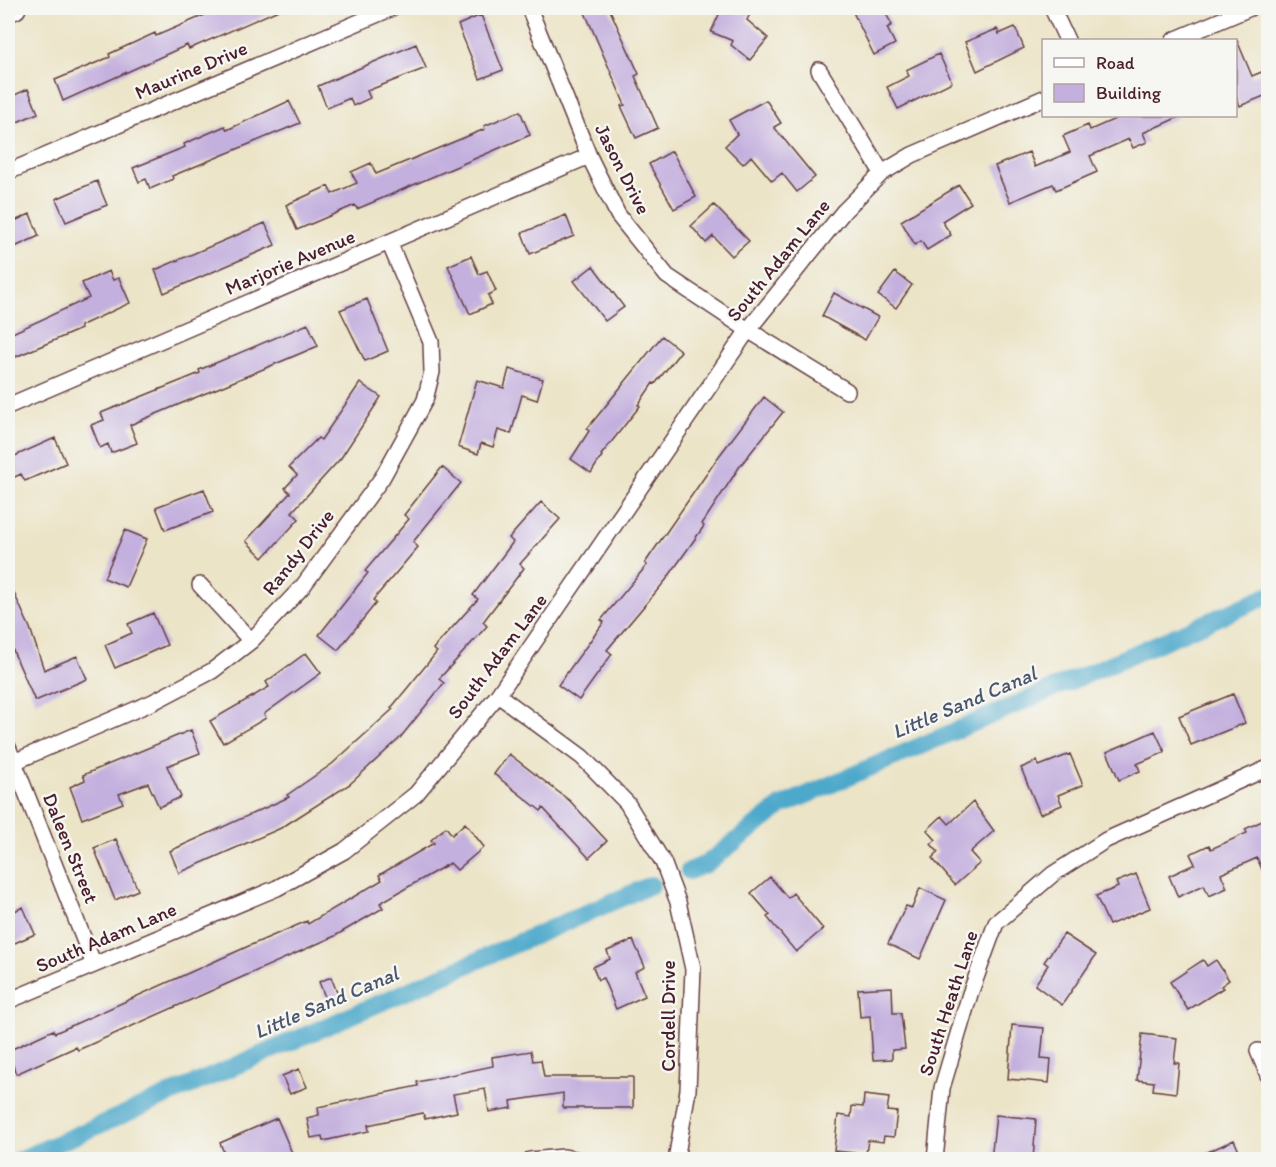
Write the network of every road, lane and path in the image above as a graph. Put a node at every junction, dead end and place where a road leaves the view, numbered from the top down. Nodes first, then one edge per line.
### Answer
1 (15, 8) edge
2 (392, 8) edge
3 (529, 8) edge
4 (1052, 8) edge
5 (1250, 8) edge
6 (8, 11) edge
7 (1067, 39) edge
8 (1176, 39) edge
9 (819, 70) dead end
10 (1042, 99) edge
11 (589, 156) junction
12 (8, 172) edge
13 (882, 173) junction
14 (389, 242) junction
15 (748, 330) junction
16 (847, 392) dead end
17 (8, 406) edge
18 (200, 585) dead end
19 (251, 641) junction
20 (498, 695) junction
21 (8, 747) edge
22 (14, 762) junction
23 (1269, 768) edge
24 (94, 965) junction
25 (8, 1001) edge
26 (1258, 1051) dead end
27 (1269, 1075) edge
28 (530, 1160) edge
29 (580, 1160) edge
30 (676, 1160) edge
31 (935, 1160) edge

1 - 6 main road
2 - 12 street, Maurine Drive
3 - 11 street, Jason Drive
4 - 7 street
5 - 8 street
9 - 13 street
10 - 13 street, South Adam Lane
11 - 14 street, Marjorie Avenue
11 - 15 street, Jason Drive
13 - 15 street, South Adam Lane
14 - 17 street, Marjorie Avenue
14 - 19 street, Randy Drive
15 - 16 street, Jason Drive
15 - 20 street, South Adam Lane
18 - 19 street
19 - 22 street, Randy Drive
20 - 24 street, South Adam Lane
20 - 30 street, Cordell Drive
21 - 22 street, Daleen Street
22 - 24 street, Daleen Street
23 - 31 street, South Heath Lane
24 - 25 street, South Adam Lane
26 - 27 street
28 - 29 street

